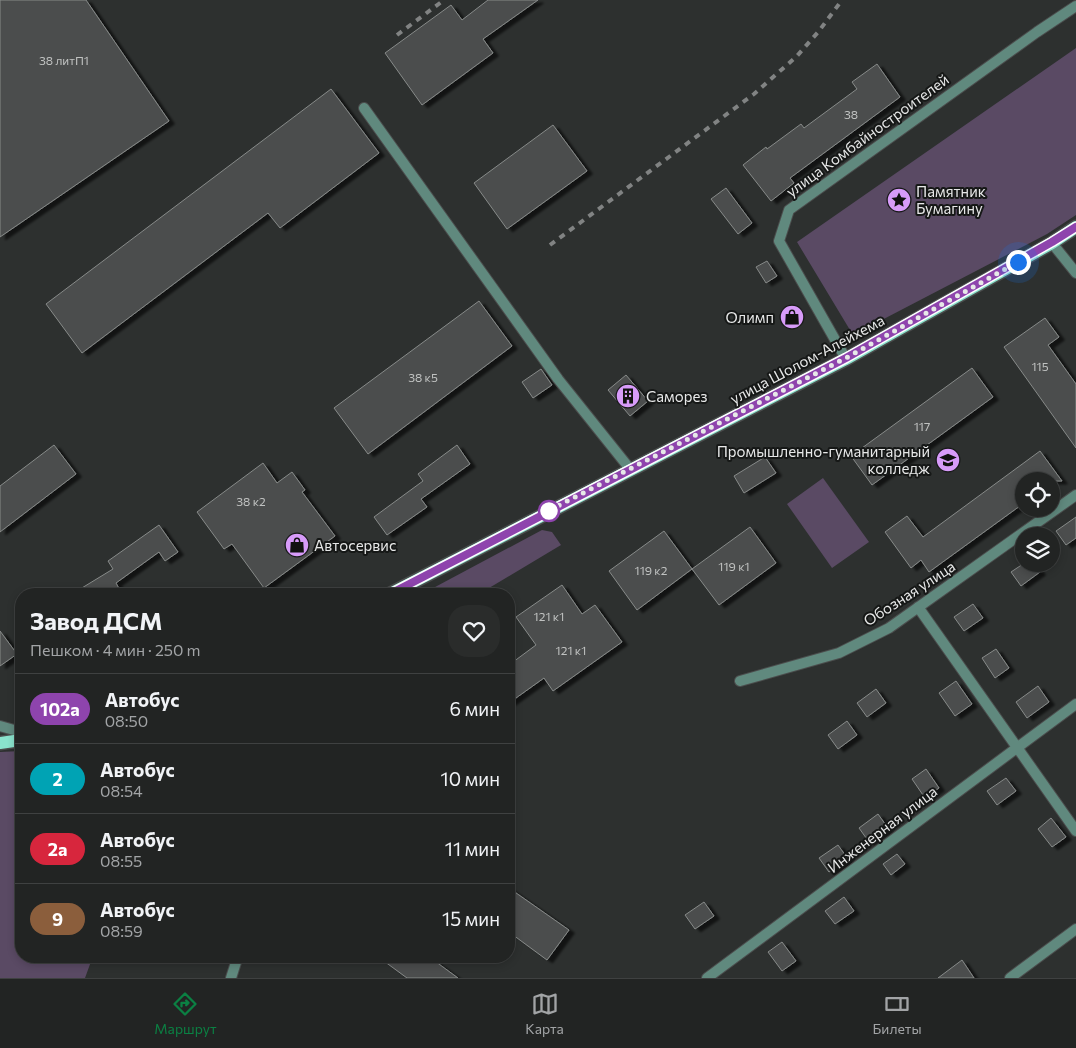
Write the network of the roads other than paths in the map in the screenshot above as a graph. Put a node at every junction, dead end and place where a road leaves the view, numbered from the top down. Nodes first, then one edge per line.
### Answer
1 (1076, 6) edge
2 (364, 108) dead end
3 (1076, 227) edge
4 (1052, 242) junction
5 (1076, 273) edge
6 (846, 358) junction
7 (630, 469) junction
8 (1076, 495) edge
9 (402, 588) edge
10 (918, 607) junction
11 (740, 681) dead end
12 (1076, 704) edge
13 (0, 726) edge
14 (15, 730) edge
15 (15, 741) edge
16 (0, 743) edge
17 (1017, 748) junction
18 (1076, 831) edge
19 (1076, 929) edge
20 (236, 963) edge
21 (231, 978) edge
22 (707, 978) edge
23 (1010, 978) edge

1 - 6 street, улица Комбайностроителей
2 - 7 street
3 - 4 main road, улица Шолом-Алейхема
4 - 5 street
4 - 6 main road, улица Шолом-Алейхема
6 - 7 main road, улица Шолом-Алейхема
7 - 9 main road, улица Шолом-Алейхема
8 - 10 street, Обозная улица
10 - 11 street, Обозная улица
10 - 17 street
12 - 17 street, Инженерная улица
13 - 14 street
15 - 16 main road
17 - 18 street
17 - 22 street, Инженерная улица
19 - 23 street
20 - 21 street

